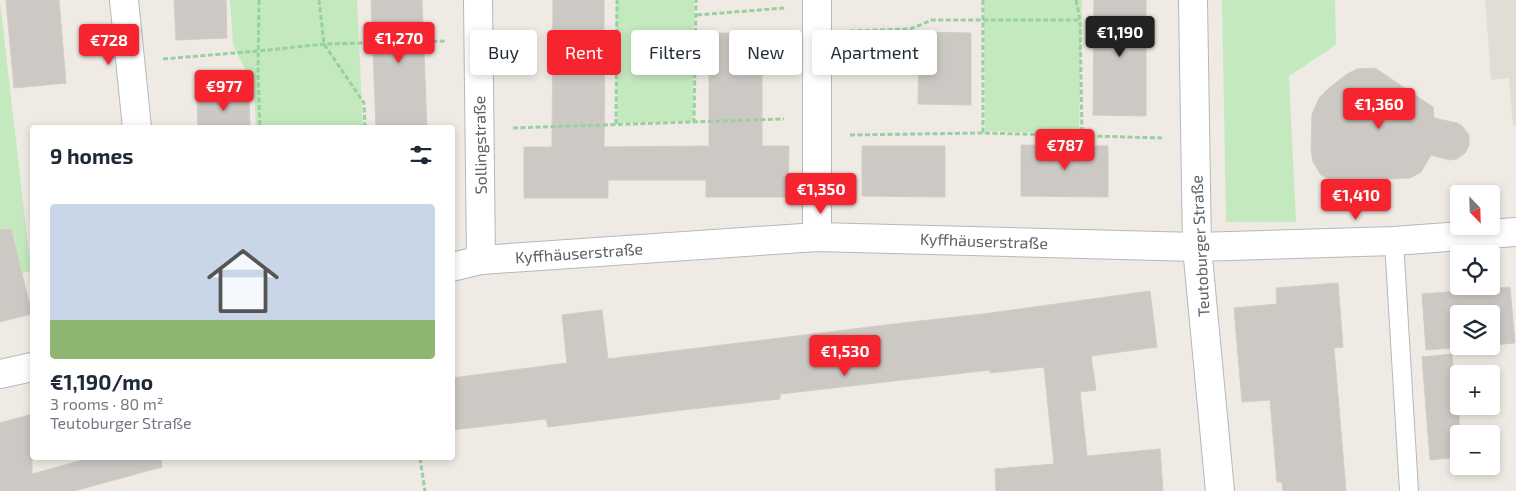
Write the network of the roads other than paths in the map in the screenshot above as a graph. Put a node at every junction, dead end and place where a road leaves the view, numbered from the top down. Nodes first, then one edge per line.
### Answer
1 (124, 0) edge
2 (478, 0) edge
3 (1193, 0) edge
4 (817, 2) edge
5 (137, 125) edge
6 (1516, 232) edge
7 (817, 236) junction
8 (1394, 241) junction
9 (1197, 248) junction
10 (481, 260) junction
11 (455, 266) edge
12 (30, 367) edge
13 (0, 374) edge
14 (1220, 491) edge
15 (1409, 491) edge

1 - 5 street
2 - 10 street, Sollingstraße
3 - 9 street, Teutoburger Straße
4 - 7 street
6 - 8 street, Kyffhäuserstraße
7 - 9 street, Kyffhäuserstraße
7 - 10 street, Kyffhäuserstraße
8 - 9 street, Kyffhäuserstraße
8 - 15 lane
9 - 14 street, Teutoburger Straße
10 - 11 street, Kyffhäuserstraße
12 - 13 street

